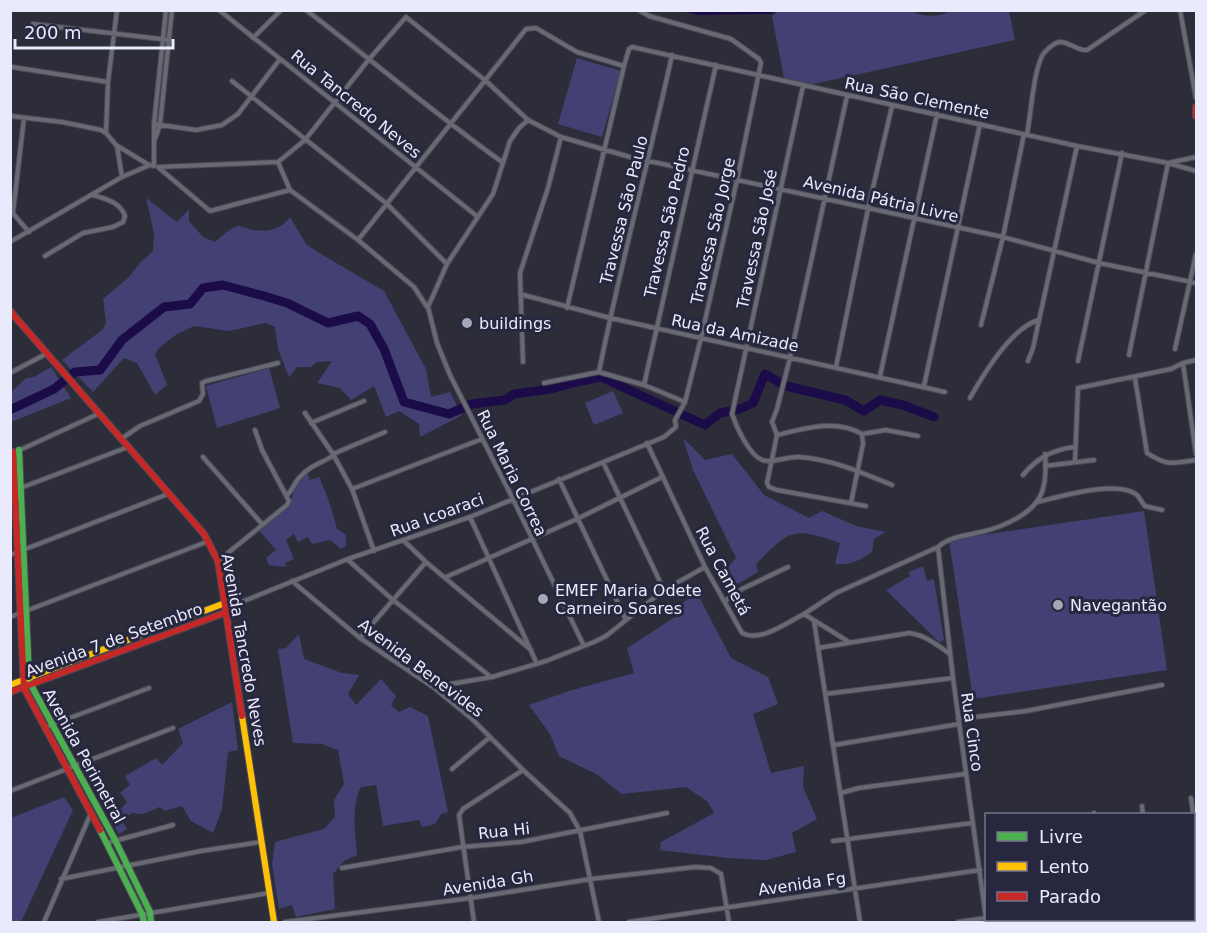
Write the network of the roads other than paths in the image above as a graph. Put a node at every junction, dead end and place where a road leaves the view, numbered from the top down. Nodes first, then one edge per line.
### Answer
1 (117, 10) edge
2 (166, 10) edge
3 (172, 10) edge
4 (219, 10) edge
5 (281, 10) edge
6 (306, 10) edge
7 (639, 10) edge
8 (1146, 10) edge
9 (1180, 10) edge
10 (33, 24) dead end
11 (114, 33) junction
12 (253, 38) junction
13 (163, 39) junction
14 (169, 40) junction
15 (672, 55) junction
16 (370, 58) junction
17 (280, 59) junction
18 (716, 65) junction
19 (624, 66) junction
20 (12, 67) dead end
21 (759, 75) junction
22 (232, 81) dead end
23 (486, 81) junction
24 (108, 82) junction
25 (803, 86) junction
26 (251, 96) junction
27 (847, 96) junction
28 (1197, 98) edge
29 (335, 103) junction
30 (892, 106) junction
31 (1197, 107) edge
32 (937, 114) junction
33 (10, 116) edge
34 (1197, 116) edge
35 (24, 118) junction
36 (528, 120) junction
37 (154, 124) junction
38 (980, 124) junction
39 (160, 125) junction
40 (451, 126) junction
41 (106, 133) junction
42 (1025, 135) junction
43 (561, 137) junction
44 (155, 140) junction
45 (305, 140) junction
46 (117, 145) junction
47 (1077, 146) junction
48 (604, 149) junction
49 (1122, 153) junction
50 (1197, 157) edge
51 (649, 161) junction
52 (278, 162) junction
53 (502, 162) junction
54 (1168, 163) junction
55 (154, 166) junction
56 (416, 167) junction
57 (691, 170) junction
58 (1197, 171) edge
59 (122, 177) junction
60 (737, 180) junction
61 (780, 189) junction
62 (290, 190) junction
63 (92, 195) junction
64 (825, 198) junction
65 (387, 204) junction
66 (868, 209) junction
67 (12, 211) edge
68 (478, 217) junction
69 (914, 217) junction
70 (958, 229) junction
71 (29, 231) junction
72 (1003, 237) junction
73 (358, 240) junction
74 (10, 242) edge
75 (1055, 252) junction
76 (1197, 254) edge
77 (45, 256) dead end
78 (1099, 263) junction
79 (447, 264) junction
80 (1146, 273) junction
81 (1189, 282) junction
82 (1197, 284) edge
83 (520, 294) junction
84 (428, 307) junction
85 (567, 308) junction
86 (11, 313) edge
87 (610, 318) junction
88 (1039, 320) junction
89 (981, 325) dead end
90 (656, 328) junction
91 (701, 338) junction
92 (746, 348) junction
93 (1175, 349) dead end
94 (46, 354) junction
95 (1129, 355) dead end
96 (790, 357) junction
97 (1197, 360) edge
98 (1028, 361) dead end
99 (1078, 361) dead end
100 (524, 362) dead end
101 (278, 363) dead end
102 (1183, 363) junction
103 (836, 367) junction
104 (599, 372) junction
105 (10, 373) edge
106 (880, 376) junction
107 (1135, 378) junction
108 (544, 383) dead end
109 (644, 385) junction
110 (924, 386) junction
111 (945, 392) dead end
112 (970, 398) dead end
113 (364, 401) dead end
114 (685, 402) junction
115 (305, 413) dead end
116 (98, 414) junction
117 (311, 423) junction
118 (255, 430) dead end
119 (385, 432) dead end
120 (862, 434) junction
121 (777, 435) junction
122 (918, 436) dead end
123 (482, 439) junction
124 (121, 440) junction
125 (647, 443) junction
126 (128, 447) junction
127 (1074, 447) junction
128 (14, 452) edge
129 (1045, 454) junction
130 (1197, 454) edge
131 (333, 455) junction
132 (203, 457) dead end
133 (1094, 460) dead end
134 (1197, 460) edge
135 (771, 461) junction
136 (1075, 461) junction
137 (603, 462) junction
138 (1045, 465) junction
139 (859, 471) junction
140 (1023, 475) dead end
141 (662, 477) junction
142 (559, 479) junction
143 (892, 485) dead end
144 (352, 489) junction
145 (16, 490) edge
146 (168, 494) junction
147 (287, 495) junction
148 (620, 498) junction
149 (513, 499) junction
150 (1036, 502) junction
151 (851, 503) junction
152 (866, 506) dead end
153 (1162, 510) dead end
154 (470, 517) junction
155 (577, 519) junction
156 (262, 524) junction
157 (531, 539) junction
158 (403, 540) junction
159 (209, 541) junction
160 (938, 547) junction
161 (374, 551) junction
162 (17, 552) edge
163 (348, 559) junction
164 (487, 559) junction
165 (218, 561) junction
166 (426, 562) junction
167 (705, 567) junction
168 (788, 567) dead end
169 (446, 577) junction
170 (292, 581) junction
171 (664, 590) junction
172 (393, 600) junction
173 (725, 601) junction
174 (225, 603) junction
175 (234, 605) junction
176 (23, 612) junction
177 (227, 612) junction
178 (804, 614) junction
179 (10, 617) edge
180 (626, 620) junction
181 (813, 620) junction
182 (360, 638) junction
183 (127, 640) junction
184 (849, 642) junction
185 (584, 646) junction
186 (131, 648) junction
187 (818, 648) junction
188 (531, 650) junction
189 (950, 654) junction
190 (70, 662) junction
191 (537, 664) junction
192 (72, 669) junction
193 (492, 677) junction
194 (953, 678) junction
195 (26, 683) junction
196 (10, 685) edge
197 (1162, 685) dead end
198 (433, 687) junction
199 (149, 688) dead end
200 (10, 693) edge
201 (825, 694) junction
202 (959, 722) junction
203 (49, 726) junction
204 (173, 728) dead end
205 (490, 737) junction
206 (834, 745) junction
207 (71, 768) junction
208 (452, 769) dead end
209 (522, 770) junction
210 (965, 774) junction
211 (10, 791) edge
212 (841, 793) junction
213 (1191, 798) dead end
214 (1142, 806) dead end
215 (91, 812) junction
216 (667, 813) dead end
217 (1143, 813) edge
218 (1194, 813) edge
219 (972, 823) junction
220 (102, 825) junction
221 (173, 825) dead end
222 (580, 831) junction
223 (848, 838) junction
224 (115, 840) junction
225 (833, 841) dead end
226 (262, 842) junction
227 (107, 843) junction
228 (462, 847) junction
229 (128, 867) junction
230 (120, 868) junction
231 (342, 868) dead end
232 (980, 870) junction
233 (61, 879) junction
234 (591, 879) junction
235 (854, 888) junction
236 (269, 893) junction
237 (471, 898) junction
238 (985, 906) edge
239 (726, 907) junction
240 (146, 913) junction
241 (985, 920) edge
242 (44, 922) edge
243 (98, 922) edge
244 (144, 922) edge
245 (152, 922) edge
246 (274, 922) edge
247 (285, 922) edge
248 (474, 922) edge
249 (599, 922) edge
250 (629, 922) edge
251 (729, 922) edge
252 (860, 922) edge
253 (958, 922) edge

1 - 11 street
2 - 13 street
3 - 14 street
4 - 12 street, Rua Tancredo Neves
5 - 12 street
6 - 16 street
7 - 21 street
8 - 42 street
9 - 28 street
10 - 11 street
11 - 13 street
11 - 24 street
12 - 17 street, Rua Tancredo Neves
13 - 14 street
13 - 37 street
14 - 39 street
15 - 18 street, Rua São Clemente
15 - 19 street, Rua São Clemente
15 - 51 street, Travessa São Paulo
16 - 23 street, Avenida Pátria Livre
16 - 29 street
16 - 40 street
17 - 26 street
17 - 29 street, Rua Tancredo Neves
18 - 21 street, Rua São Clemente
18 - 57 street, Travessa São Pedro
19 - 23 street
19 - 48 street
20 - 24 street
21 - 25 street, Rua São Clemente
21 - 60 street, Travessa São Jorge
22 - 26 street
23 - 36 street, Avenida Pátria Livre
23 - 40 street
24 - 41 street
25 - 27 street, Rua São Clemente
25 - 61 street, Travessa São José
26 - 39 street
26 - 45 street
27 - 30 street, Rua São Clemente
27 - 64 street
29 - 45 street
29 - 56 street, Rua Tancredo Neves
30 - 32 street, Rua São Clemente
30 - 66 street
31 - 34 street
32 - 38 street, Rua São Clemente
32 - 69 street
33 - 35 street
35 - 41 street
35 - 67 street
36 - 43 street, Avenida Pátria Livre
36 - 53 street
37 - 39 street
37 - 44 street
38 - 42 street, Rua São Clemente
38 - 70 street
39 - 44 street
40 - 53 street
40 - 56 street
41 - 46 street
42 - 47 street, Rua São Clemente
42 - 72 street
43 - 48 street, Avenida Pátria Livre
43 - 83 street
44 - 55 street
45 - 52 street
45 - 65 street
46 - 55 street
46 - 59 street
47 - 49 street, Rua São Clemente
47 - 75 street
48 - 51 street, Avenida Pátria Livre
48 - 85 street
49 - 54 street, Rua São Clemente
49 - 78 street
50 - 54 street, Rua São Clemente
51 - 57 street, Avenida Pátria Livre
51 - 87 street, Travessa São Paulo
52 - 55 street
52 - 62 street
53 - 68 street
54 - 58 street
54 - 80 street
55 - 59 street
55 - 62 street
56 - 65 street
56 - 68 street, Rua Tancredo Neves
57 - 60 street, Avenida Pátria Livre
57 - 90 street, Travessa São Pedro
59 - 63 street
60 - 61 street, Avenida Pátria Livre
60 - 91 street, Travessa São Jorge
61 - 64 street, Avenida Pátria Livre
61 - 92 street, Travessa São José
62 - 73 street
63 - 71 street
63 - 77 street
64 - 66 street, Avenida Pátria Livre
64 - 96 street
65 - 73 street
65 - 79 street
66 - 69 street, Avenida Pátria Livre
66 - 103 street
67 - 71 street
68 - 79 street
69 - 70 street, Avenida Pátria Livre
69 - 106 street
70 - 72 street, Avenida Pátria Livre
70 - 110 street
71 - 74 street
72 - 75 street, Avenida Pátria Livre
72 - 89 street
73 - 84 street
75 - 78 street, Avenida Pátria Livre
75 - 88 street
76 - 81 street
78 - 80 street, Avenida Pátria Livre
78 - 99 street
79 - 84 street
80 - 81 street, Avenida Pátria Livre
80 - 95 street
81 - 82 street, Avenida Pátria Livre
81 - 93 street
83 - 85 street, Rua da Amizade
83 - 100 street
84 - 123 street, Rua Maria Correa
85 - 87 street, Rua da Amizade
86 - 94 street, Avenida Tancredo Neves
87 - 90 street, Rua da Amizade
87 - 104 street, Travessa São Paulo
88 - 98 street
88 - 112 street
90 - 91 street, Rua da Amizade
90 - 109 street, Travessa São Pedro
91 - 92 street, Rua da Amizade
91 - 114 street, Travessa São Jorge
92 - 96 street, Rua da Amizade
92 - 135 street, Travessa São José
94 - 105 street
94 - 116 street, Avenida Tancredo Neves
96 - 103 street, Rua da Amizade
96 - 121 street
97 - 102 street
101 - 124 street
102 - 107 street
102 - 130 street
103 - 106 street, Rua da Amizade
104 - 108 street
104 - 109 street
106 - 110 street, Rua da Amizade
107 - 127 street
107 - 134 street
109 - 114 street
110 - 111 street, Rua da Amizade
113 - 117 street
114 - 125 street, Travessa São Jorge
115 - 117 street
116 - 124 street, Avenida Tancredo Neves
116 - 128 street
117 - 131 street
118 - 147 street
119 - 131 street
120 - 121 street
120 - 122 street
120 - 139 street
121 - 135 street
123 - 144 street
123 - 149 street, Rua Maria Correa
124 - 126 street, Avenida Tancredo Neves
125 - 137 street, Rua Icoaraci
125 - 141 street, Rua Cametá
126 - 145 street
126 - 146 street, Avenida Tancredo Neves
127 - 129 street
127 - 136 street
128 - 145 street, Avenida Perimetral
129 - 138 street
129 - 140 street
131 - 144 street
131 - 147 street
132 - 156 street
133 - 136 street
135 - 139 street
135 - 151 street
136 - 138 street
137 - 142 street, Rua Icoaraci
137 - 148 street
138 - 150 street
139 - 143 street
139 - 151 street
141 - 148 street
141 - 167 street, Rua Cametá
142 - 149 street, Rua Icoaraci
142 - 155 street
144 - 161 street
145 - 162 street, Avenida Perimetral
146 - 159 street, Avenida Tancredo Neves
146 - 162 street
147 - 156 street
148 - 155 street
148 - 171 street
149 - 154 street, Rua Icoaraci
149 - 157 street, Rua Maria Correa
150 - 153 street
150 - 160 street
151 - 152 street
154 - 158 street, Rua Icoaraci
154 - 164 street
155 - 157 street
155 - 180 street
156 - 165 street
157 - 164 street
157 - 185 street, Rua Maria Correa
158 - 161 street, Rua Icoaraci
158 - 166 street
159 - 165 street, Avenida Tancredo Neves
159 - 176 street
160 - 178 street
160 - 189 street, Rua Cinco
161 - 163 street, Rua Icoaraci
162 - 176 street, Avenida Perimetral
163 - 170 street, Rua Icoaraci
163 - 172 street
164 - 169 street
164 - 188 street
165 - 174 street, Avenida Tancredo Neves
166 - 169 street
166 - 172 street
167 - 171 street
167 - 173 street, Rua Cametá
168 - 173 street
169 - 188 street
170 - 175 street, Rua Icoaraci
170 - 182 street, Avenida Benevides
171 - 180 street
172 - 182 street
172 - 193 street
173 - 178 street, Rua Cametá
174 - 175 street
174 - 177 street, Avenida Tancredo Neves
174 - 183 street
175 - 177 street, Rua Icoaraci
176 - 179 street
176 - 195 street, Avenida Perimetral
177 - 186 street, Avenida 7 de Setembro
177 - 226 street, Avenida Tancredo Neves
178 - 181 street
180 - 185 street
181 - 184 street
181 - 187 street
182 - 198 street, Avenida Benevides
183 - 186 street
183 - 190 street
184 - 187 street
184 - 189 street
185 - 191 street
186 - 192 street, Avenida 7 de Setembro
187 - 201 street
188 - 191 street
189 - 194 street, Rua Cinco
190 - 192 street
190 - 195 street
191 - 193 street
192 - 195 street, Avenida 7 de Setembro
193 - 198 street
194 - 201 street
194 - 202 street, Rua Cinco
195 - 196 street
195 - 200 street, Avenida 7 de Setembro
195 - 203 street, Avenida Perimetral
197 - 202 street
198 - 205 street, Avenida Benevides
199 - 203 street
201 - 206 street
202 - 206 street
202 - 210 street, Rua Cinco
203 - 207 street, Avenida Perimetral
204 - 207 street
205 - 208 street
205 - 209 street, Avenida Benevides
206 - 212 street
207 - 211 street
207 - 215 street, Avenida Perimetral
207 - 220 street, Avenida Perimetral
209 - 222 street, Avenida Benevides
209 - 228 street
210 - 212 street
210 - 219 street, Rua Cinco
212 - 223 street
213 - 218 street
214 - 217 street
215 - 220 street, Avenida Perimetral
215 - 233 street
216 - 222 street, Rua Hi
219 - 223 street
219 - 232 street, Rua Cinco
220 - 224 street, Avenida Perimetral
220 - 227 street, Avenida Perimetral
221 - 224 street
222 - 228 street, Rua Hi
222 - 234 street
223 - 225 street
223 - 235 street
224 - 227 street
224 - 229 street, Avenida Perimetral
226 - 229 street
226 - 236 street, Avenida Tancredo Neves
227 - 230 street, Avenida Perimetral
228 - 231 street, Rua Hi
228 - 237 street
229 - 230 street
229 - 240 street, Avenida Perimetral
230 - 233 street
230 - 240 street, Avenida Perimetral
232 - 235 street, Avenida Fg
232 - 238 street, Rua Cinco
233 - 242 street
234 - 237 street, Avenida Gh
234 - 239 street, Avenida Gh
234 - 249 street
235 - 239 street, Avenida Fg
235 - 252 street
236 - 240 street
236 - 246 street, Avenida Tancredo Neves
237 - 247 street, Avenida Gh
237 - 248 street
239 - 250 street, Avenida Fg
239 - 251 street
240 - 243 street
240 - 244 street, Avenida Perimetral
240 - 245 street, Avenida Perimetral
241 - 253 street

